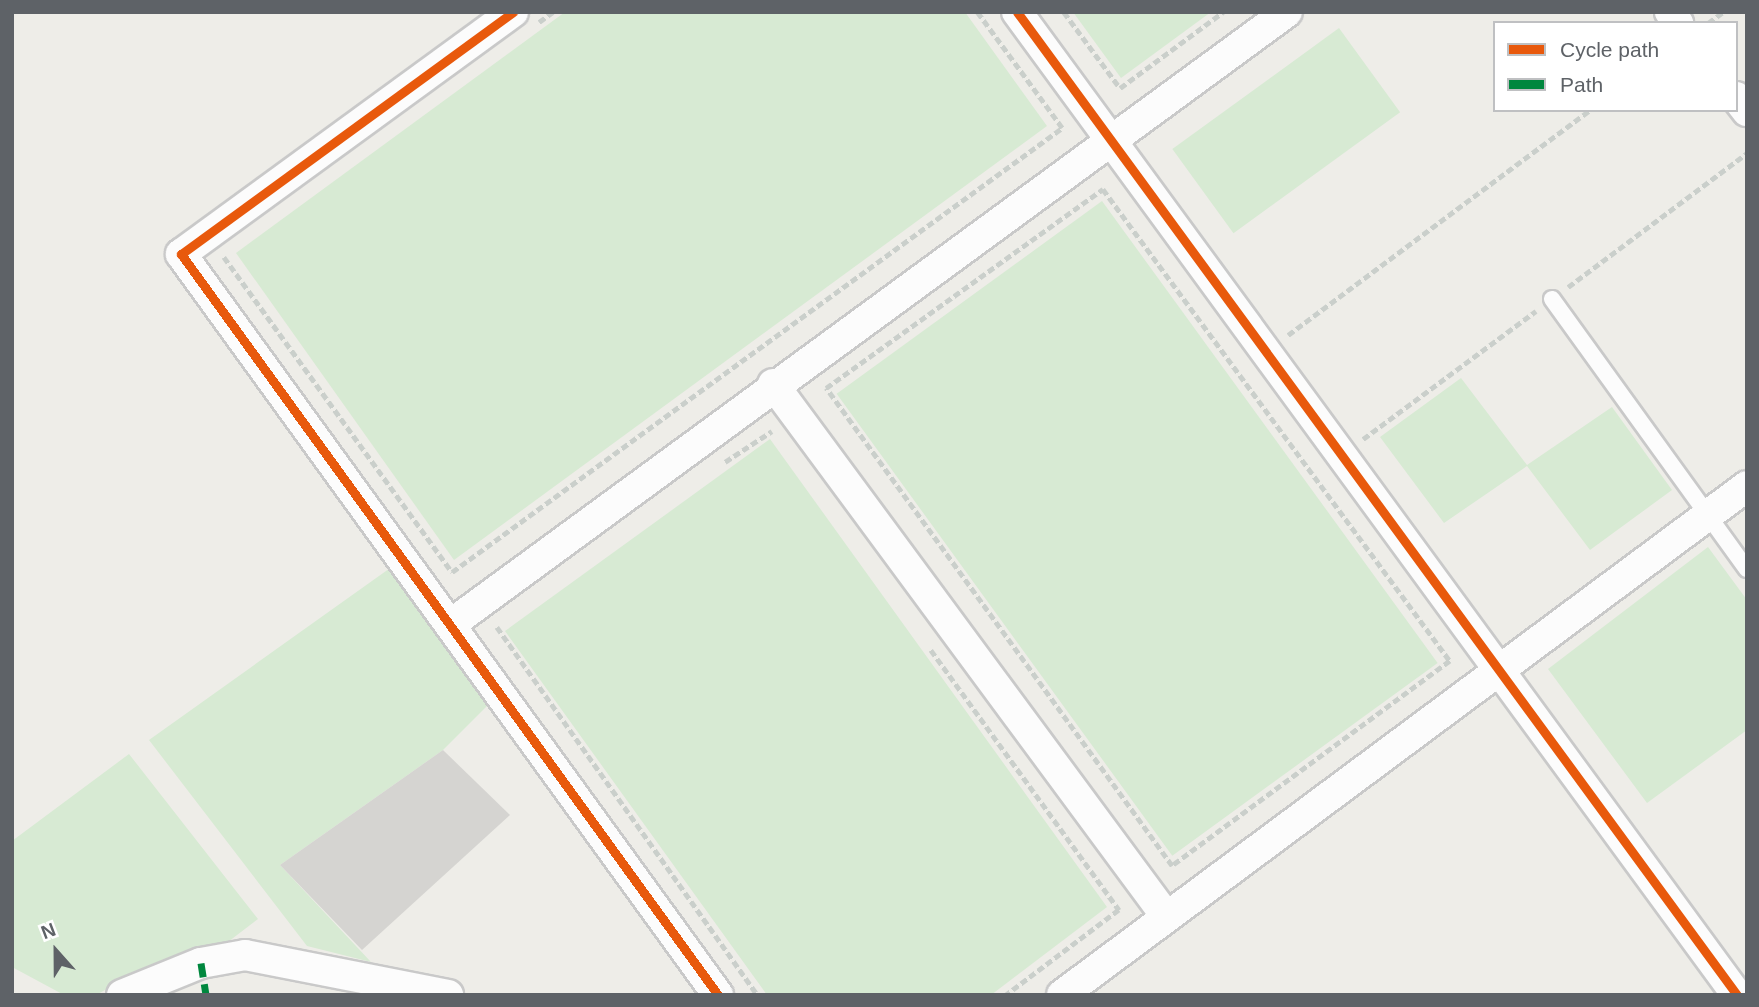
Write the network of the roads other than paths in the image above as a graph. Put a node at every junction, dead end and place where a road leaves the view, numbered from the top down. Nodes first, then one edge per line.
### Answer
1 (513, 12) edge
2 (1017, 12) edge
3 (1287, 12) edge
4 (1109, 141) junction
5 (1552, 299) dead end
6 (773, 384) junction
7 (1747, 486) edge
8 (1708, 516) junction
9 (1747, 569) edge
10 (451, 624) junction
11 (1497, 671) junction
12 (1166, 916) junction
13 (122, 995) edge
14 (448, 995) edge
15 (718, 995) edge
16 (1062, 995) edge
17 (1737, 995) edge

1 - 10 street
2 - 4 street
3 - 4 street
4 - 6 street
4 - 11 street
5 - 8 lane
6 - 10 street
6 - 12 street
7 - 8 street
8 - 9 lane
8 - 11 street
10 - 15 street
11 - 12 street
11 - 17 street
12 - 16 street
13 - 14 street

